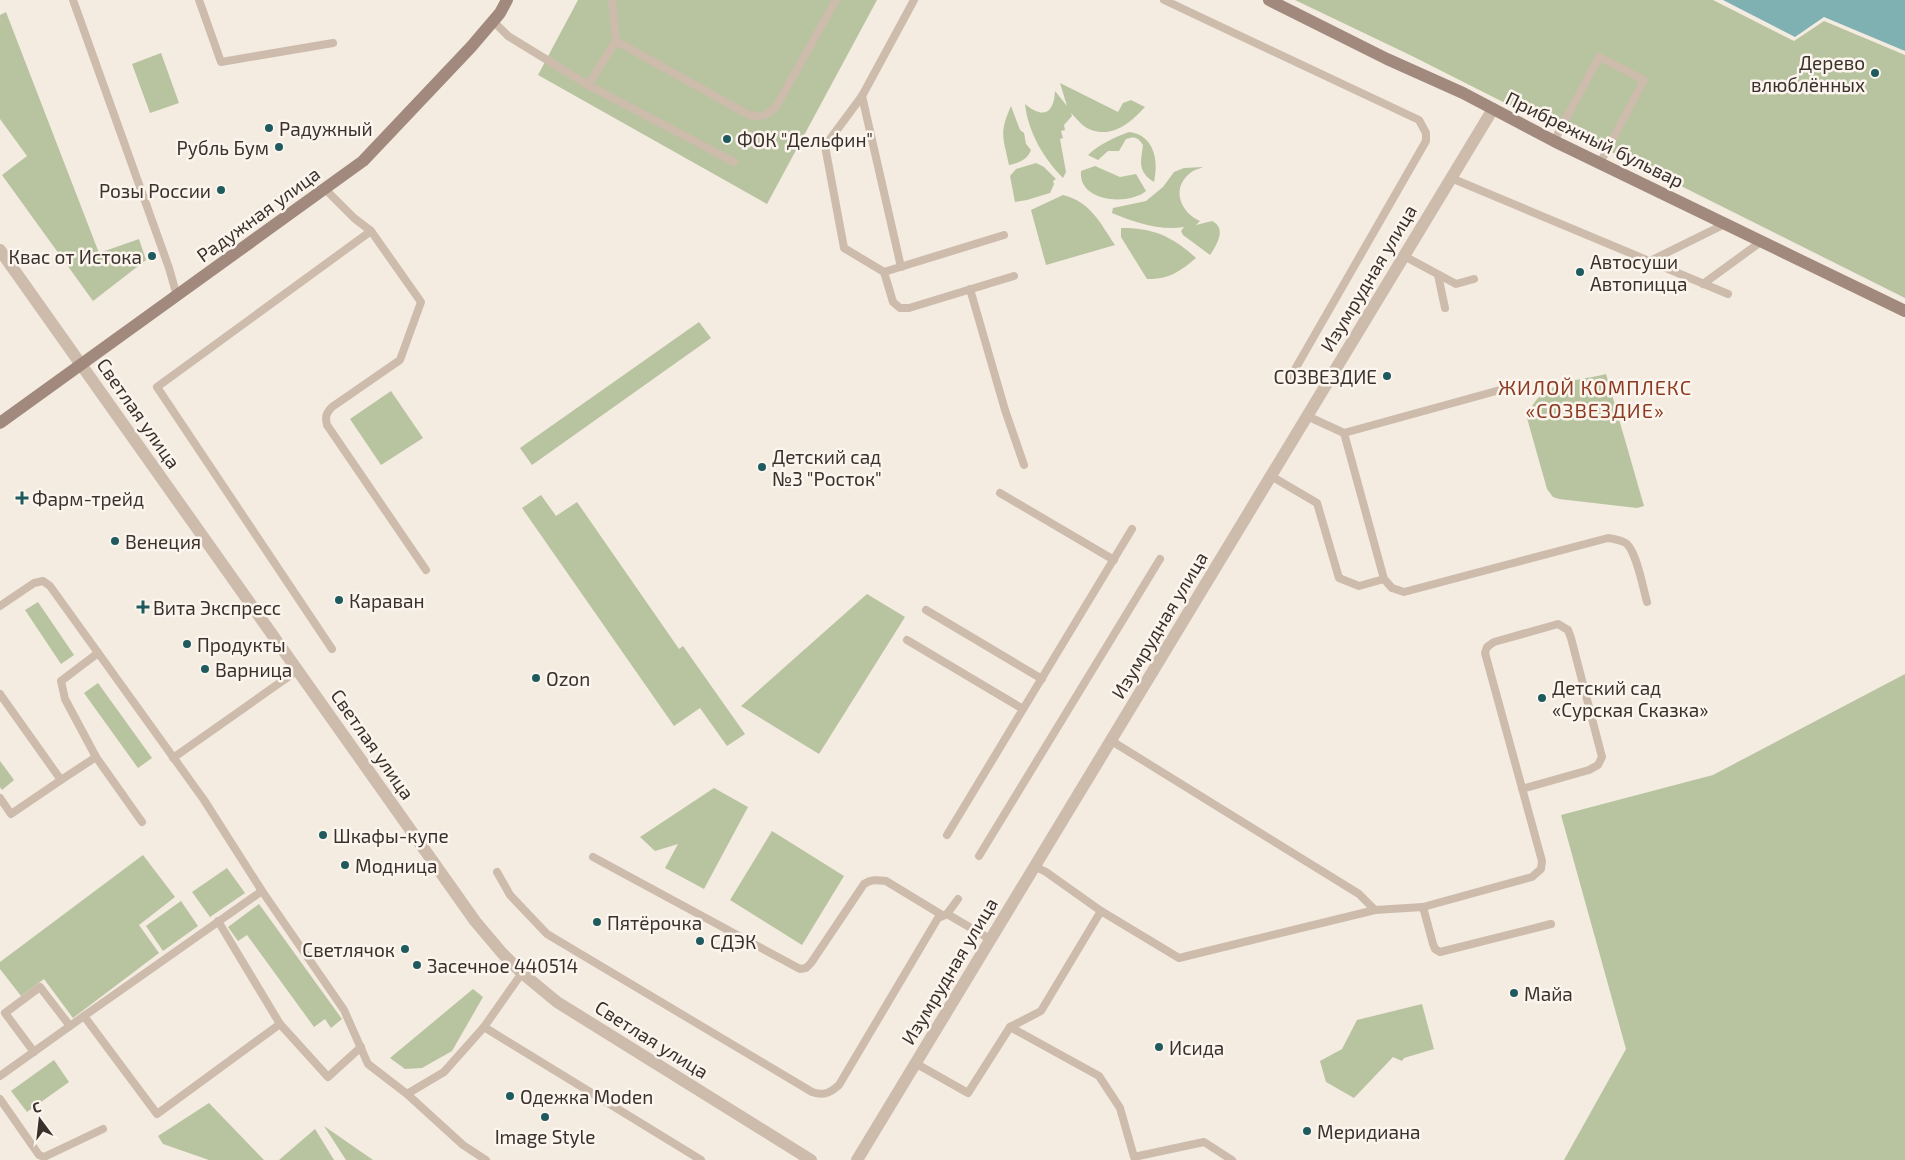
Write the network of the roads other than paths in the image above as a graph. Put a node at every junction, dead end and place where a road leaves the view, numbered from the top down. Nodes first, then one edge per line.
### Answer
1 (74, 0) edge
2 (199, 0) edge
3 (507, 0) edge
4 (612, 0) edge
5 (836, 0) edge
6 (914, 0) edge
7 (1164, 0) edge
8 (1269, 0) edge
9 (493, 21) junction
10 (616, 41) junction
11 (333, 43) dead end
12 (588, 85) junction
13 (862, 96) junction
14 (1493, 109) junction
15 (1554, 141) junction
16 (734, 162) dead end
17 (1600, 163) junction
18 (1451, 178) junction
19 (324, 189) junction
20 (1725, 224) junction
21 (371, 230) junction
22 (1004, 235) dead end
23 (1762, 241) junction
24 (0, 250) edge
25 (1404, 256) junction
26 (1650, 261) junction
27 (901, 267) junction
28 (884, 272) junction
29 (1438, 275) junction
30 (1014, 276) dead end
31 (1474, 279) dead end
32 (1703, 284) junction
33 (970, 289) junction
34 (1728, 294) dead end
35 (177, 296) junction
36 (1445, 308) dead end
37 (1905, 311) edge
38 (81, 364) junction
39 (1290, 378) dead end
40 (1500, 390) dead end
41 (1307, 416) junction
42 (0, 423) edge
43 (1344, 434) junction
44 (1024, 465) dead end
45 (1271, 476) junction
46 (1000, 493) dead end
47 (1132, 530) dead end
48 (1114, 560) junction
49 (1160, 560) dead end
50 (426, 570) dead end
51 (1384, 579) junction
52 (1647, 602) dead end
53 (0, 606) edge
54 (926, 610) dead end
55 (907, 640) dead end
56 (332, 649) dead end
57 (98, 653) junction
58 (298, 670) junction
59 (1042, 679) junction
60 (0, 694) edge
61 (1023, 709) junction
62 (1110, 740) junction
63 (96, 757) junction
64 (173, 758) junction
65 (61, 780) junction
66 (1522, 789) junction
67 (0, 798) edge
68 (142, 822) dead end
69 (947, 835) dead end
70 (979, 856) dead end
71 (593, 857) dead end
72 (1034, 866) junction
73 (497, 872) dead end
74 (262, 891) junction
75 (958, 899) dead end
76 (1423, 907) junction
77 (1374, 910) junction
78 (1101, 911) junction
79 (945, 915) junction
80 (218, 922) junction
81 (1552, 924) dead end
82 (990, 939) junction
83 (522, 973) junction
84 (84, 1016) junction
85 (280, 1024) junction
86 (70, 1026) junction
87 (484, 1027) junction
88 (1010, 1027) junction
89 (361, 1047) junction
90 (34, 1052) junction
91 (915, 1064) junction
92 (0, 1076) edge
93 (407, 1094) junction
94 (0, 1099) edge
95 (103, 1129) dead end
96 (1134, 1158) edge
97 (486, 1160) edge
98 (701, 1160) edge
99 (811, 1160) edge
100 (856, 1160) edge
101 (1232, 1160) edge

1 - 35 lane
2 - 11 lane
3 - 9 main road, Радужная улица
4 - 10 lane
5 - 10 lane
6 - 13 lane
7 - 39 lane
8 - 14 main road, Прибрежный бульвар
9 - 12 lane
9 - 19 main road, Радужная улица
10 - 12 lane
12 - 16 lane
13 - 27 lane
13 - 28 lane
14 - 15 main road, Прибрежный бульвар
14 - 18 street, Изумрудная улица
15 - 17 main road, Прибрежный бульвар
15 - 17 lane
17 - 20 main road, Прибрежный бульвар
18 - 25 street, Изумрудная улица
18 - 26 lane
19 - 21 lane
19 - 35 main road, Радужная улица
20 - 23 main road, Прибрежный бульвар
20 - 26 lane
21 - 50 lane
21 - 56 lane
22 - 27 lane
23 - 32 lane
23 - 37 main road, Прибрежный бульвар
24 - 38 street, Светлая улица
25 - 29 lane
25 - 41 street, Изумрудная улица
26 - 32 lane
27 - 28 lane
28 - 33 lane
29 - 31 lane
29 - 36 lane
30 - 33 lane
32 - 34 lane
33 - 44 lane
35 - 38 main road, Радужная улица
38 - 42 main road, Радужная улица
38 - 58 street, Светлая улица
40 - 43 lane
41 - 43 lane
41 - 45 street, Изумрудная улица
43 - 51 lane
45 - 51 lane
45 - 62 street, Изумрудная улица
46 - 48 lane
47 - 48 lane
48 - 59 lane
49 - 70 lane
51 - 52 lane
53 - 57 lane
54 - 59 lane
55 - 61 lane
57 - 63 lane
57 - 64 lane
58 - 64 lane
58 - 83 street, Светлая улица
59 - 61 lane
60 - 65 lane
61 - 69 lane
62 - 72 street, Изумрудная улица
62 - 77 lane
63 - 65 lane
63 - 68 lane
64 - 74 lane
65 - 67 lane
66 - 66 lane
66 - 76 lane
71 - 79 lane
72 - 78 lane
72 - 82 street, Изумрудная улица
73 - 79 lane
74 - 80 lane
74 - 89 lane
75 - 79 lane
76 - 77 lane
76 - 81 lane
77 - 78 lane
78 - 88 lane
79 - 82 lane
80 - 84 lane
80 - 85 lane
82 - 91 street, Изумрудная улица
83 - 87 lane
83 - 99 street, Светлая улица
84 - 85 lane
84 - 86 lane
85 - 89 lane
86 - 90 lane
86 - 90 lane
87 - 93 lane
87 - 98 lane
88 - 91 lane
88 - 96 lane
89 - 93 lane
90 - 92 lane
91 - 100 street, Изумрудная улица
93 - 97 lane
94 - 95 lane
96 - 101 lane

